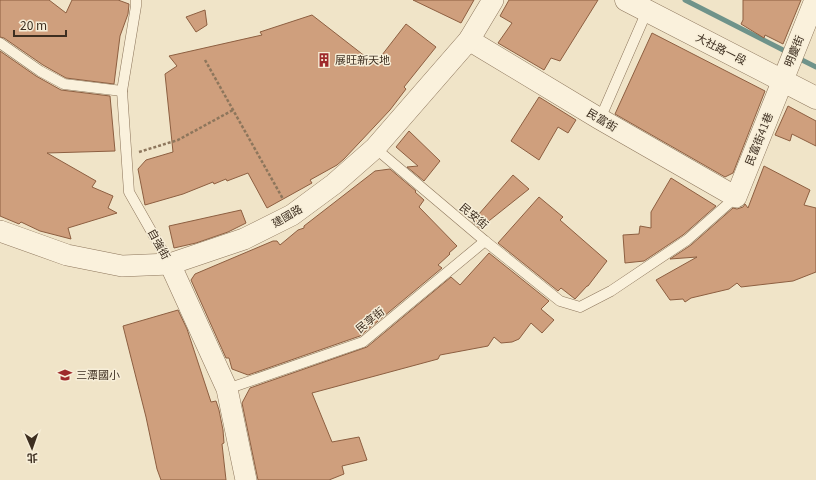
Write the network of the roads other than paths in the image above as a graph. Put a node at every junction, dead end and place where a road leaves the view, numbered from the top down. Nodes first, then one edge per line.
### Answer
1 (136, 0) edge
2 (493, 0) edge
3 (626, 0) edge
4 (815, 0) edge
5 (647, 11) junction
6 (469, 40) junction
7 (0, 42) edge
8 (783, 80) junction
9 (122, 91) junction
10 (816, 98) edge
11 (600, 119) junction
12 (375, 148) junction
13 (736, 197) junction
14 (0, 231) edge
15 (485, 241) junction
16 (170, 264) junction
17 (227, 389) junction
18 (246, 480) edge

1 - 9 lane, 自強街
2 - 6 street, 建國路
3 - 5 street, 大社路一段
4 - 8 street, 明慶街
5 - 8 street, 大社路一段
5 - 11 lane
6 - 11 street, 民富街
6 - 12 street, 建國路
7 - 9 lane
8 - 10 street, 大社路一段
8 - 13 street, 民富街41巷
9 - 16 lane, 自強街
11 - 13 street, 民富街
12 - 15 lane, 民安街
12 - 16 street, 建國路
13 - 15 lane, 民安街
14 - 16 street, 建國路
15 - 17 lane, 民享街
16 - 17 street, 自強街
17 - 18 street, 自強街

